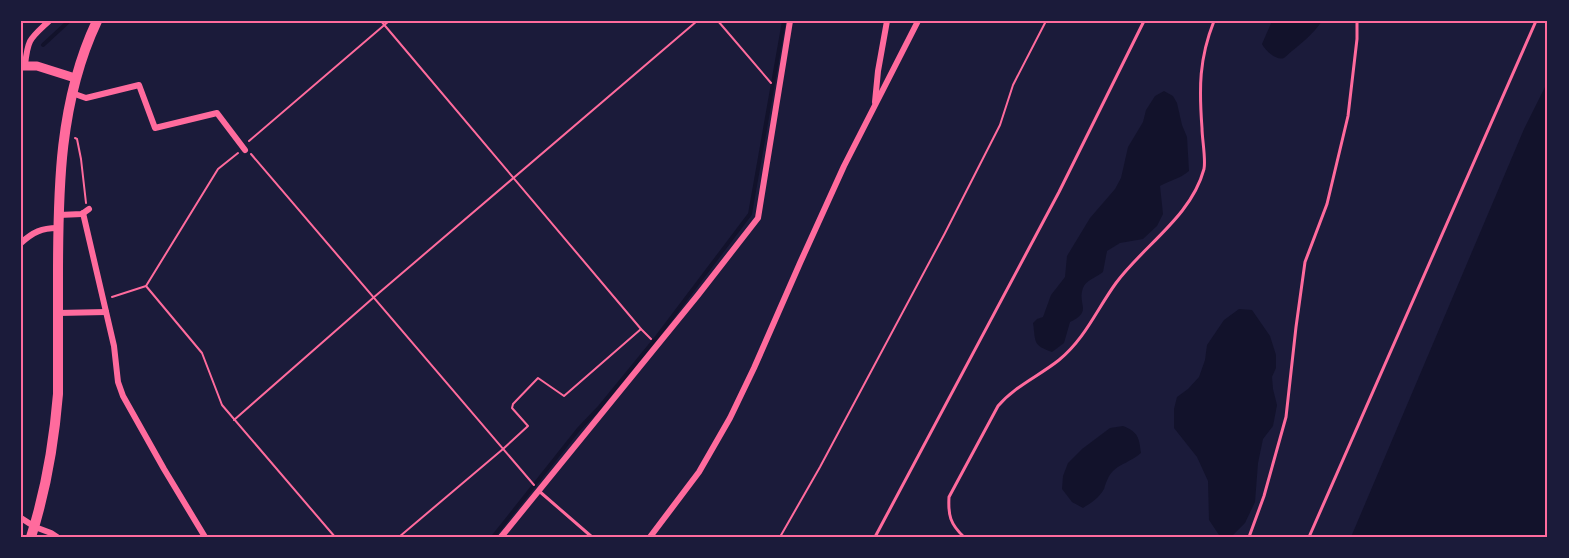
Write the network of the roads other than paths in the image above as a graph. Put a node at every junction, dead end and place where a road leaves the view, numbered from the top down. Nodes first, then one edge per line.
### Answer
1 (49, 21) edge
2 (97, 21) edge
3 (790, 21) edge
4 (888, 21) edge
5 (918, 21) edge
6 (1144, 21) edge
7 (1214, 21) edge
8 (1357, 21) edge
9 (1536, 21) edge
10 (23, 66) edge
11 (75, 78) junction
12 (72, 93) junction
13 (875, 106) junction
14 (244, 148) road end
15 (58, 215) junction
16 (57, 228) junction
17 (21, 243) edge
18 (106, 312) junction
19 (58, 313) junction
20 (539, 491) junction
21 (21, 518) edge
22 (33, 532) edge
23 (57, 537) edge
24 (205, 537) edge
25 (501, 537) edge
26 (592, 537) edge
27 (650, 537) edge
28 (875, 537) edge
29 (964, 537) edge
30 (1249, 537) edge
31 (1309, 537) edge

1 - 10 street
2 - 11 main road
3 - 20 street
4 - 13 street
5 - 13 street
6 - 28 lane
7 - 29 lane
8 - 30 lane
9 - 31 lane
10 - 11 main road
11 - 12 main road
12 - 14 street
12 - 15 main road
13 - 27 street
15 - 16 main road
15 - 18 street
16 - 17 street
16 - 19 main road
18 - 19 street
18 - 24 street
19 - 22 main road
20 - 25 street
20 - 26 lane
21 - 22 street
22 - 23 street

